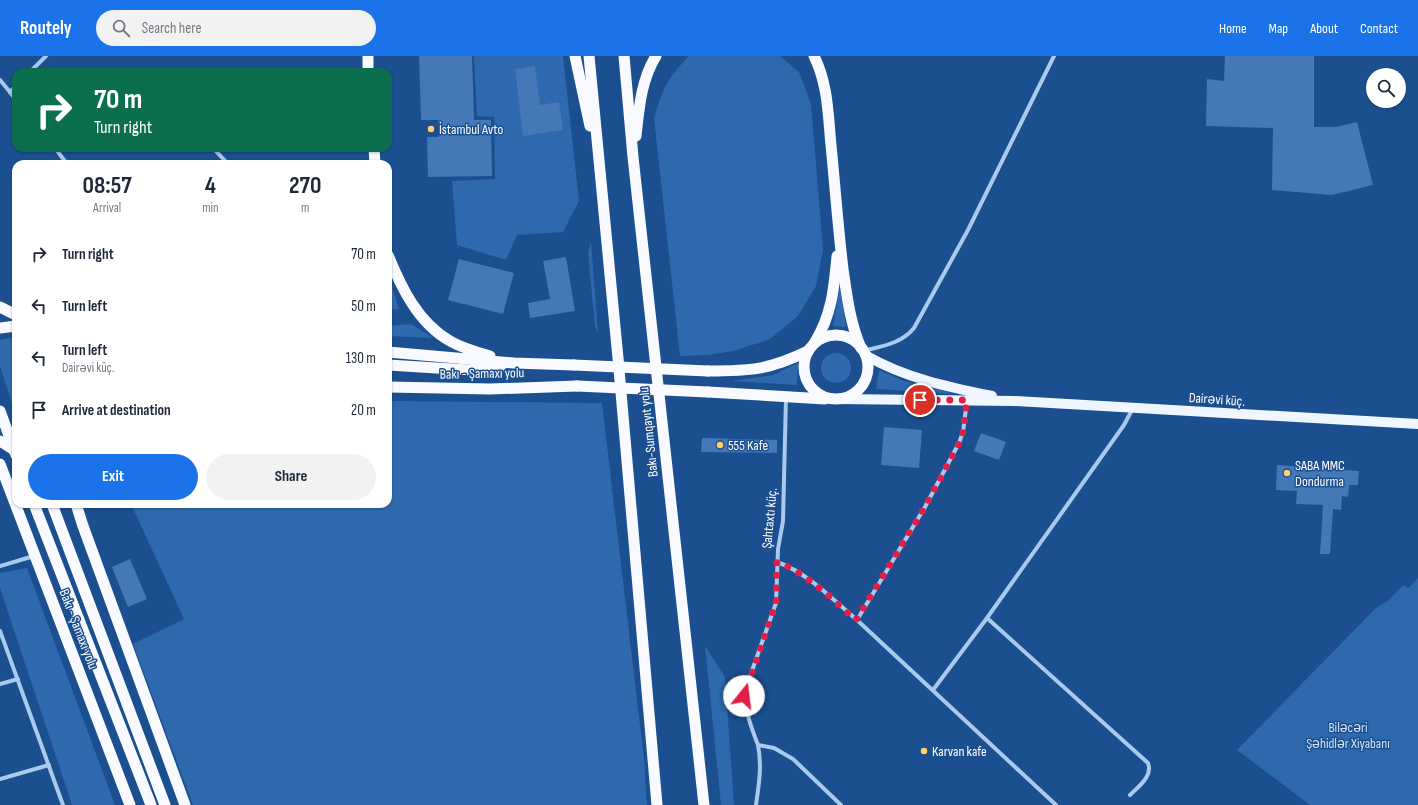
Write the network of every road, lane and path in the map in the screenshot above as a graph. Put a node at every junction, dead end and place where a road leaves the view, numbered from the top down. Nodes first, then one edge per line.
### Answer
1 (46, 56) edge
2 (368, 56) edge
3 (575, 56) edge
4 (589, 56) edge
5 (624, 56) edge
6 (656, 56) edge
7 (814, 56) edge
8 (1054, 56) edge
9 (34, 68) edge
10 (368, 68) edge
11 (0, 80) edge
12 (10, 92) joint
13 (12, 95) edge
14 (217, 152) edge
15 (633, 157) junction
16 (224, 160) edge
17 (602, 184) junction
18 (839, 235) junction
19 (392, 263) edge
20 (0, 307) edge
21 (12, 314) edge
22 (12, 326) edge
23 (0, 328) edge
24 (811, 347) junction
25 (392, 352) edge
26 (863, 352) junction
27 (514, 363) junction
28 (392, 365) edge
29 (392, 387) edge
30 (786, 396) junction
31 (834, 399) junction
32 (967, 400) junction
33 (1014, 401) junction
34 (1133, 408) junction
35 (0, 411) edge
36 (1418, 424) edge
37 (0, 441) edge
38 (12, 444) edge
39 (12, 448) edge
40 (0, 464) edge
41 (12, 496) edge
42 (17, 508) edge
43 (35, 508) edge
44 (54, 508) edge
45 (77, 508) edge
46 (35, 556) junction
47 (777, 562) junction
48 (0, 566) edge
49 (987, 618) junction
50 (856, 620) junction
51 (0, 630) edge
52 (18, 679) junction
53 (0, 684) edge
54 (933, 690) junction
55 (758, 745) junction
56 (49, 765) junction
57 (0, 779) edge
58 (1130, 795) dead end
59 (63, 805) edge
60 (130, 805) edge
61 (151, 805) edge
62 (165, 805) edge
63 (185, 805) edge
64 (657, 805) edge
65 (704, 805) edge
66 (756, 805) edge
67 (840, 805) edge
68 (1056, 805) edge

1 - 9 street
2 - 10 highway
3 - 17 highway
4 - 17 highway, Bakı-Sumqayıt yolu
5 - 15 highway, Bakı-Sumqayıt yolu
6 - 15 highway
7 - 18 highway
8 - 26 street
11 - 12 street
12 - 13 street
14 - 16 street
15 - 65 highway, Bakı-Sumqayıt yolu
17 - 64 highway, Bakı-Sumqayıt yolu
18 - 24 highway
18 - 26 highway
19 - 27 highway
20 - 21 highway
22 - 23 highway
24 - 26 highway
24 - 27 highway, Bakı - Şamaxı yolu, bridge
24 - 31 highway
25 - 27 highway, Bakı - Şamaxı yolu
26 - 31 highway
26 - 33 main road, Dairəvi küç.
27 - 28 highway
29 - 30 highway, Bakı - Şamaxı yolu, bridge
30 - 31 highway, Bakı - Şamaxı yolu
30 - 47 street, Şahtaxtı küç.
31 - 32 main road, Dairəvi küç.
32 - 33 main road, Dairəvi küç.
32 - 50 street
33 - 34 main road, Dairəvi küç.
34 - 36 main road, Dairəvi küç.
34 - 49 street
35 - 38 highway, bridge
37 - 39 highway
40 - 41 highway, Bakı - Şamaxı yolu
42 - 46 highway, Bakı - Şamaxı yolu
43 - 61 highway, Bakı - Şamaxı yolu
44 - 62 highway
45 - 63 highway
46 - 48 street
46 - 60 highway, Bakı - Şamaxı yolu
47 - 50 street
47 - 55 street, Şahtaxtı küç.
49 - 54 street
49 - 58 street
50 - 54 street
51 - 52 street
52 - 53 street
52 - 56 street
54 - 68 street
55 - 66 street, Şahtaxtı küç.
55 - 67 street
56 - 57 street
56 - 59 street

